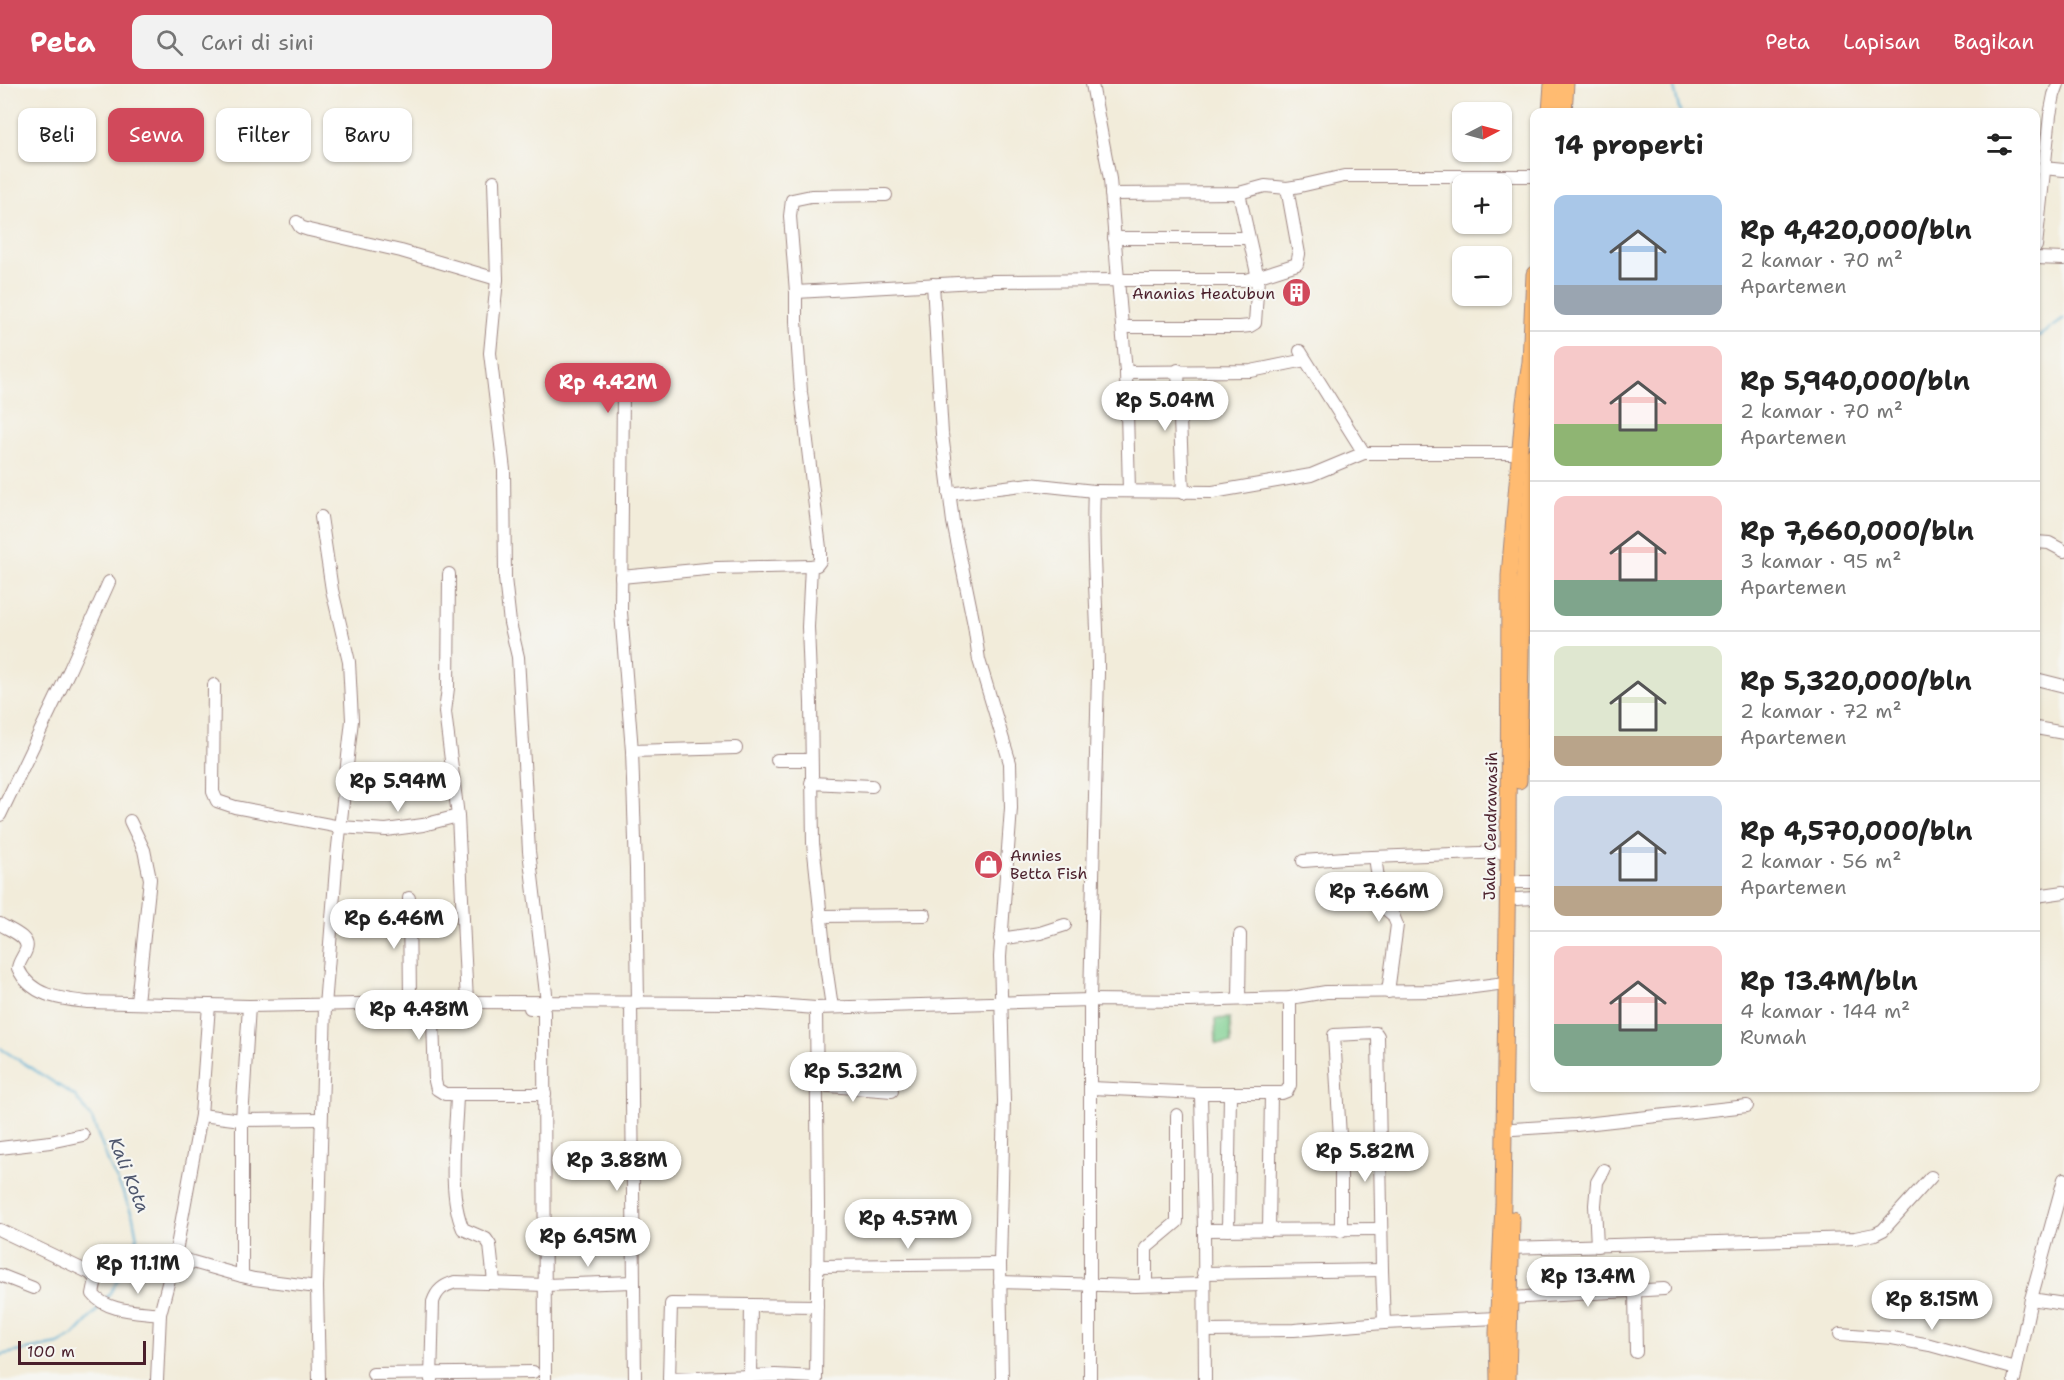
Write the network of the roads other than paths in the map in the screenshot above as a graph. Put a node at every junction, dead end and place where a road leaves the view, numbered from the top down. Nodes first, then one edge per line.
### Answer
1 (1092, 84) edge
2 (1552, 84) edge
3 (1566, 84) edge
4 (2058, 84) edge
5 (1550, 108) edge
6 (1564, 108) edge
7 (2043, 168) junction
8 (2064, 170) edge
9 (1530, 176) edge
10 (494, 181) dead end
11 (1287, 188) junction
12 (1239, 193) junction
13 (1111, 194) junction
14 (886, 195) dead end
15 (2040, 201) edge
16 (297, 222) dead end
17 (1114, 238) junction
18 (1248, 238) junction
19 (2040, 258) edge
20 (2064, 259) edge
21 (1258, 278) junction
22 (497, 279) junction
23 (1118, 280) junction
24 (933, 284) junction
25 (796, 292) junction
26 (1123, 327) junction
27 (1530, 362) edge
28 (1178, 370) junction
29 (1126, 372) junction
30 (623, 391) dead end
31 (1364, 453) junction
32 (1527, 454) edge
33 (1094, 491) junction
34 (1129, 491) junction
35 (1183, 493) junction
36 (949, 494) junction
37 (321, 516) dead end
38 (2040, 542) edge
39 (2064, 551) edge
40 (811, 566) junction
41 (1529, 571) edge
42 (449, 574) dead end
43 (621, 577) junction
44 (109, 582) dead end
45 (2040, 680) edge
46 (214, 685) dead end
47 (2064, 686) edge
48 (2040, 729) edge
49 (2064, 733) edge
50 (736, 748) dead end
51 (632, 752) junction
52 (811, 759) junction
53 (777, 760) dead end
54 (811, 783) junction
55 (872, 786) dead end
56 (0, 815) edge
57 (458, 816) junction
58 (130, 821) dead end
59 (340, 827) junction
60 (1508, 852) junction
61 (1375, 857) junction
62 (1303, 861) dead end
63 (1517, 882) junction
64 (1530, 882) edge
65 (2064, 892) edge
66 (2040, 895) edge
67 (409, 898) dead end
68 (1530, 898) edge
69 (1517, 899) junction
70 (925, 915) dead end
71 (820, 916) junction
72 (0, 924) edge
73 (1065, 925) dead end
74 (1240, 935) dead end
75 (1000, 939) junction
76 (1505, 983) junction
77 (1388, 992) junction
78 (1290, 998) junction
79 (1239, 999) junction
80 (1090, 1000) junction
81 (137, 1002) junction
82 (410, 1002) junction
83 (467, 1002) junction
84 (547, 1002) junction
85 (634, 1003) junction
86 (1002, 1004) junction
87 (209, 1005) junction
88 (249, 1006) junction
89 (325, 1006) junction
90 (832, 1007) junction
91 (816, 1008) junction
92 (544, 1019) junction
93 (817, 1085) junction
94 (1091, 1088) junction
95 (892, 1091) dead end
96 (1201, 1093) junction
97 (1230, 1093) junction
98 (1271, 1093) junction
99 (545, 1094) junction
100 (457, 1095) junction
101 (1748, 1106) dead end
102 (201, 1115) junction
103 (1177, 1115) dead end
104 (321, 1119) junction
105 (242, 1120) junction
106 (1513, 1129) junction
107 (83, 1135) dead end
108 (0, 1148) edge
109 (1604, 1170) dead end
110 (1931, 1177) dead end
111 (2064, 1179) edge
112 (2061, 1203) edge
113 (1381, 1229) junction
114 (0, 1230) edge
115 (1204, 1230) junction
116 (1228, 1230) junction
117 (1269, 1230) junction
118 (1341, 1231) junction
119 (624, 1244) dead end
120 (1597, 1246) junction
121 (1511, 1248) junction
122 (175, 1257) junction
123 (1000, 1264) junction
124 (817, 1266) junction
125 (1382, 1270) junction
126 (0, 1275) edge
127 (242, 1276) junction
128 (1203, 1279) junction
129 (494, 1282) junction
130 (633, 1282) junction
131 (1000, 1282) junction
132 (544, 1285) junction
133 (1146, 1285) junction
134 (1090, 1286) junction
135 (317, 1287) junction
136 (33, 1288) dead end
137 (1664, 1289) dead end
138 (1635, 1290) junction
139 (1510, 1298) junction
140 (2031, 1299) junction
141 (2064, 1304) edge
142 (751, 1305) junction
143 (817, 1306) junction
144 (160, 1314) junction
145 (1498, 1318) junction
146 (1384, 1323) junction
147 (1205, 1331) junction
148 (1840, 1334) dead end
149 (1636, 1352) dead end
150 (533, 1372) dead end
151 (373, 1374) dead end
152 (2015, 1375) edge
153 (750, 1376) junction
154 (431, 1377) edge
155 (816, 1378) edge
156 (157, 1380) edge
157 (319, 1380) edge
158 (545, 1380) edge
159 (635, 1380) edge
160 (1002, 1380) edge
161 (1090, 1380) edge
162 (1205, 1380) edge
163 (1498, 1380) edge
164 (1508, 1380) edge

1 - 13 street
2 - 5 main road
3 - 6 main road
4 - 7 street
7 - 8 street
7 - 15 street
9 - 11 street
10 - 22 street
11 - 12 street
11 - 21 street
12 - 13 street
12 - 18 street
13 - 17 street
14 - 25 street
16 - 22 street
17 - 18 street
17 - 23 street
18 - 21 street
19 - 20 street
21 - 23 street
21 - 26 street
22 - 84 street
23 - 24 street
23 - 26 street
24 - 25 street
24 - 36 street
25 - 40 street
26 - 29 street
27 - 32 main road, Jalan Cendrawasih
28 - 29 street
28 - 31 street
28 - 35 street
29 - 34 street
30 - 43 street
31 - 32 street
31 - 35 street
32 - 41 main road, Jalan Cendrawasih
32 - 60 main road, Jalan Cendrawasih
33 - 34 street
33 - 36 street
33 - 80 street
34 - 35 street
36 - 75 street
37 - 59 street
38 - 39 street
40 - 43 street
40 - 52 street
41 - 63 main road, Jalan Cendrawasih
42 - 57 street
43 - 51 street
44 - 56 street
45 - 47 street
46 - 59 street
48 - 49 street
50 - 51 street
51 - 85 street
52 - 53 street
52 - 54 street
54 - 55 street
54 - 71 street
57 - 59 street
57 - 83 street
58 - 81 street
59 - 89 street
60 - 61 street
60 - 76 main road, Jalan Cendrawasih
61 - 62 street
61 - 77 street
63 - 64 street
63 - 69 main road, Jalan Cendrawasih
65 - 66 street
67 - 82 street
68 - 69 street
69 - 106 main road, Jalan Cendrawasih
70 - 71 street
71 - 90 street
72 - 81 street
73 - 75 street
74 - 79 street
75 - 86 street
76 - 77 street
76 - 145 main road, Jalan Cendrawasih
77 - 78 street
78 - 79 street
78 - 98 street
79 - 80 street
80 - 86 street
80 - 94 street
81 - 87 street
82 - 83 street
82 - 89 street
83 - 84 street
84 - 85 street
85 - 91 street
85 - 130 street
86 - 90 street
86 - 123 street
87 - 88 street
87 - 102 street
88 - 89 street
88 - 105 street
89 - 104 street
90 - 91 street
91 - 93 street
92 - 99 street
92 - 100 street
92 - 119 street
93 - 95 street
93 - 124 street
94 - 96 street
94 - 134 street
96 - 97 street
96 - 115 street
97 - 98 street
97 - 116 street
98 - 117 street
99 - 100 street
99 - 132 street
100 - 129 street
101 - 106 street
102 - 105 street
102 - 122 street
103 - 133 street
104 - 105 street
104 - 135 street
105 - 127 street
106 - 121 main road, Jalan Cendrawasih
107 - 108 street
109 - 120 street
110 - 120 street
111 - 112 street
112 - 140 street
113 - 118 street
113 - 118 street
113 - 125 street
114 - 144 street
115 - 116 street
115 - 128 street
116 - 117 street
117 - 118 street
120 - 121 street
121 - 139 main road, Jalan Cendrawasih
122 - 127 street
122 - 144 street
123 - 124 street
123 - 131 street
124 - 143 street
125 - 128 street
125 - 146 street
126 - 136 street
127 - 135 street
128 - 133 street
128 - 147 street
129 - 132 street
129 - 154 street
130 - 132 street
130 - 159 street
131 - 134 street
131 - 160 street
132 - 158 street
133 - 134 street
134 - 161 street
135 - 157 street
137 - 138 street
138 - 139 street
138 - 149 street
139 - 164 main road, Jalan Cendrawasih
140 - 141 street
140 - 152 street
142 - 143 street
142 - 153 street
142 - 153 street
143 - 155 street
144 - 156 street
145 - 146 street
145 - 163 main road, Jalan Cendrawasih
146 - 147 street
147 - 162 street
148 - 152 street
150 - 154 street
151 - 154 street
153 - 155 street

